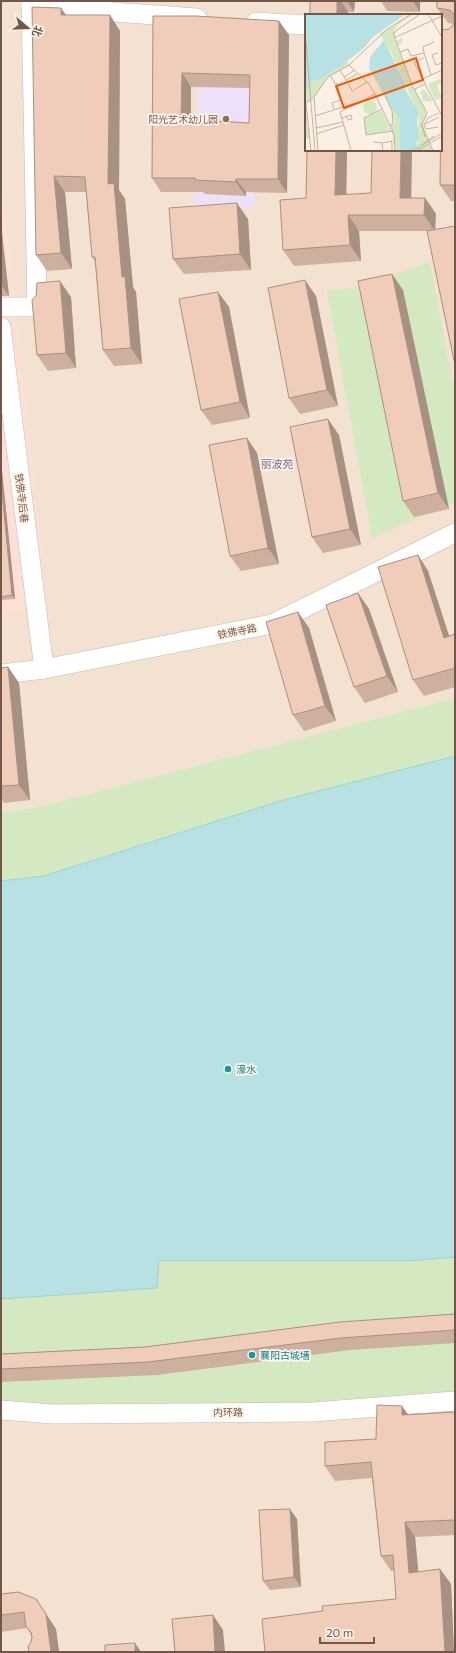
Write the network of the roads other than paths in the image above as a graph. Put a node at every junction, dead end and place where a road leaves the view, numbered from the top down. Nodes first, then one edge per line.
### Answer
1 (31, 4) edge
2 (212, 19) edge
3 (235, 20) edge
4 (305, 25) edge
5 (1, 307) edge
6 (1, 327) edge
7 (455, 533) edge
8 (44, 669) junction
9 (1, 674) edge
10 (455, 1401) edge
11 (1, 1410) edge

1 - 2 street
1 - 5 street
3 - 4 street
6 - 8 street, 铁佛寺后巷
7 - 8 street, 铁佛寺路
8 - 9 street, 铁佛寺路
10 - 11 street, 内环路

